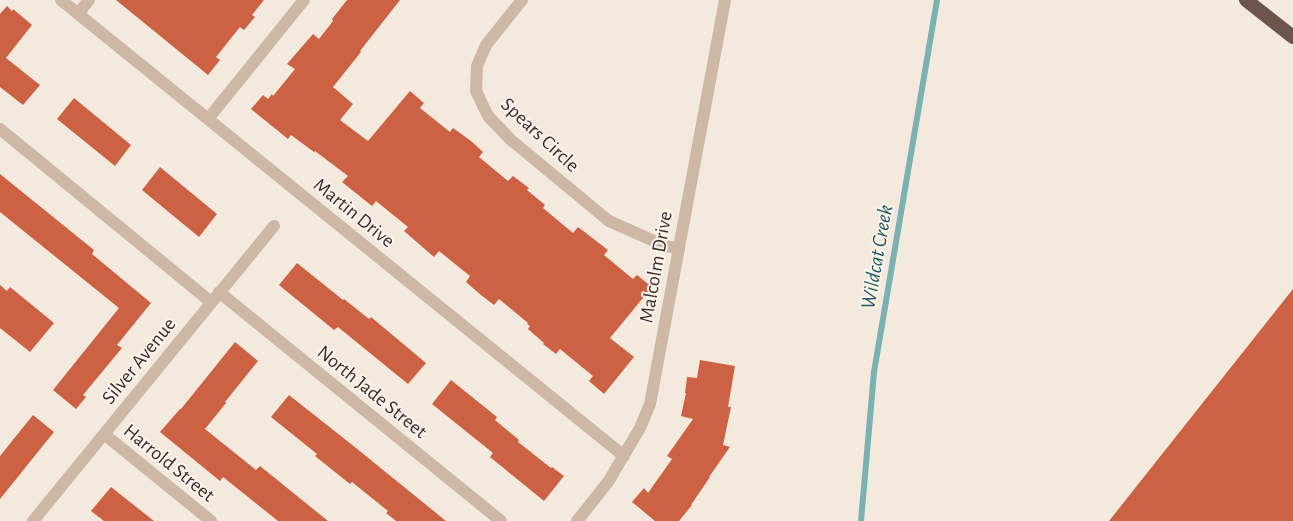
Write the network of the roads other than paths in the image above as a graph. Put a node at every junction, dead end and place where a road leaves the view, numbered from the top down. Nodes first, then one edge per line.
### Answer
1 (62, 0) edge
2 (90, 0) edge
3 (304, 0) edge
4 (522, 0) edge
5 (725, 0) edge
6 (1246, 0) edge
7 (78, 14) junction
8 (1293, 37) edge
9 (208, 119) junction
10 (0, 130) edge
11 (274, 226) dead end
12 (679, 249) junction
13 (215, 297) junction
14 (104, 434) junction
15 (624, 456) junction
16 (33, 521) edge
17 (211, 521) edge
18 (501, 521) edge
19 (577, 521) edge

1 - 7 street, Martin Drive
2 - 7 street
3 - 9 street
4 - 12 street, Spears Circle
5 - 12 street, Malcolm Drive
6 - 8 highway
7 - 9 street, Martin Drive
9 - 15 street, Martin Drive
10 - 13 street, North Jade Street
11 - 13 street, Silver Avenue
12 - 15 street, Malcolm Drive
13 - 14 street, Silver Avenue
13 - 18 street, North Jade Street
14 - 16 street, Silver Avenue
14 - 17 street, Harrold Street
15 - 19 street, Malcolm Drive

